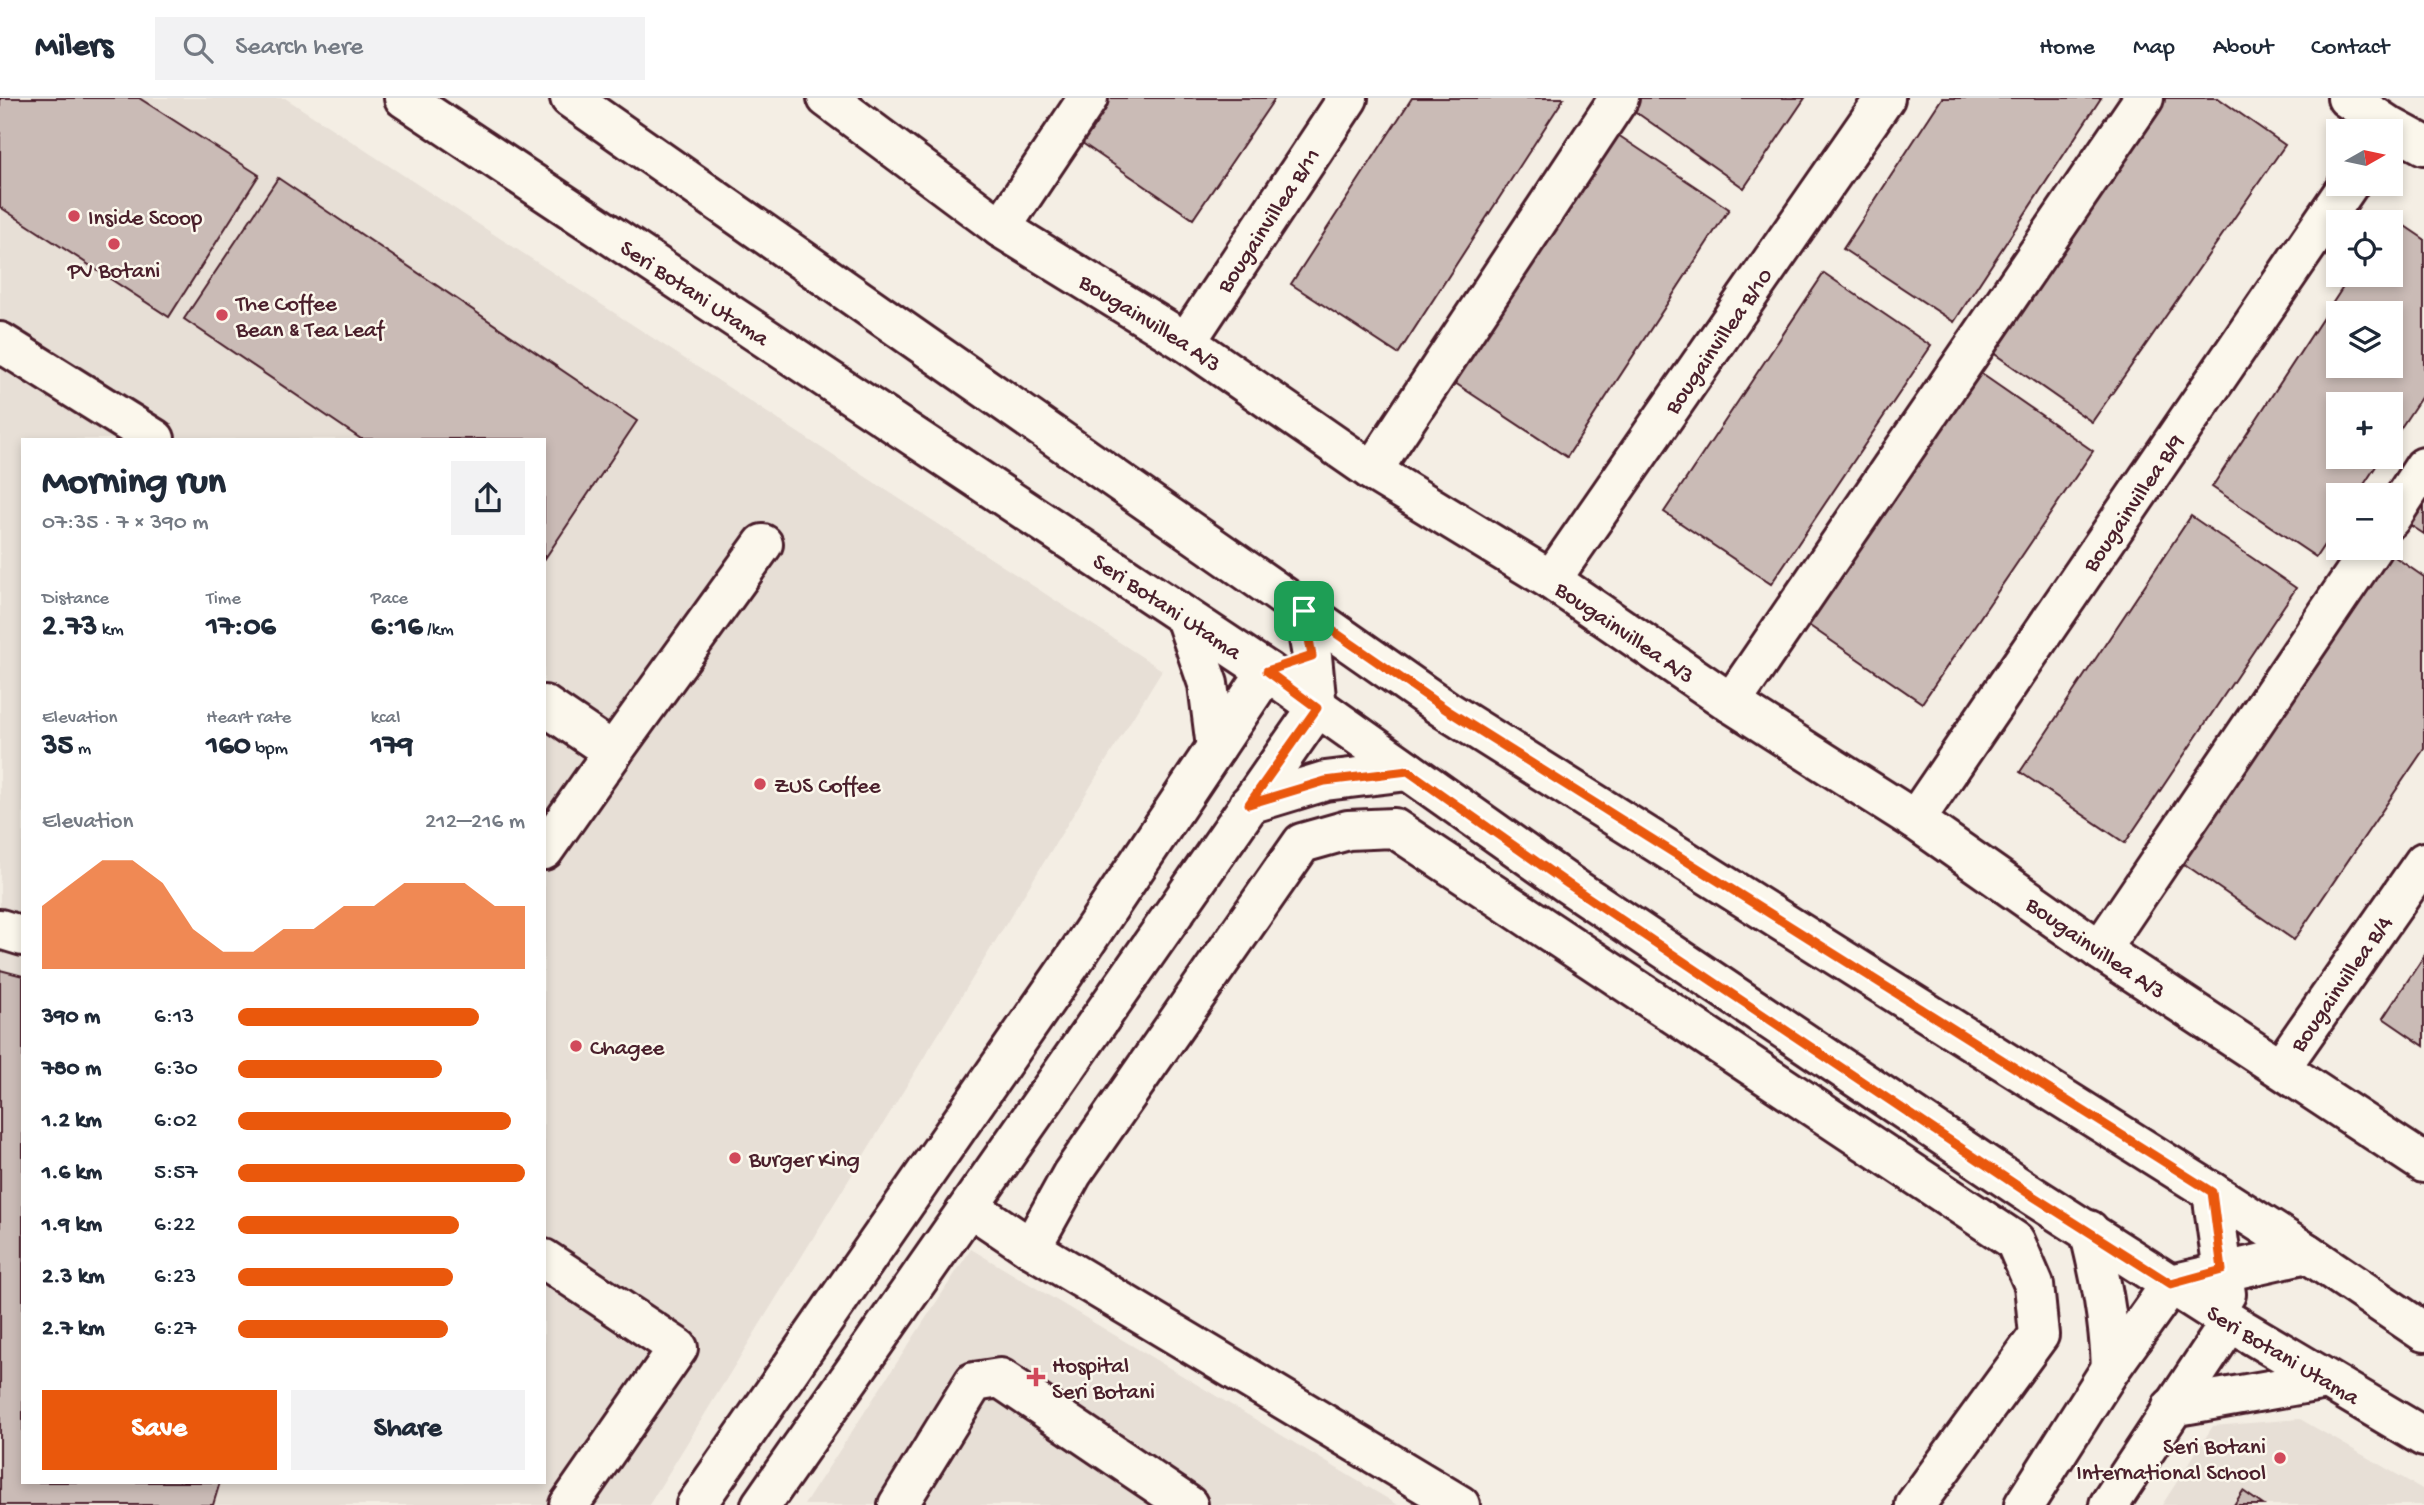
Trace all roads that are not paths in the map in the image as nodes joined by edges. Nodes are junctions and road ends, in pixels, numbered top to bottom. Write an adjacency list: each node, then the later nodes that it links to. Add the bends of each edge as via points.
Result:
1 (404, 98): 25 (street, Seri Botani Utama)
2 (570, 98): 24 (street)
3 (1088, 98): 14 (street)
4 (1348, 98): 16 (street, Bougainvillea B/11)
5 (1619, 98): 19 (street)
6 (1885, 98): 23 (street, Bougainvillea B/10)
7 (2144, 98): 29 (street)
8 (2347, 98): 10 (street)
9 (833, 100): 14 (street, Bougainvillea A/3)
10 (2374, 119)
11 (2403, 136): 12 (street)
12 (2424, 145)
13 (2341, 196): 36 (street, Bougainvillea B/9)
14 (1001, 228): 16 (street, Bougainvillea A/3)
15 (0, 342): 17 (street)
16 (1186, 342): 19 (street, Bougainvillea A/3)
17 (153, 438)
18 (2424, 467): 20 (street)
19 (1372, 471): 23 (street, Bougainvillea A/3)
20 (2403, 499)
21 (762, 544): 33 (street)
22 (2364, 560): 41 (street)
23 (1551, 580): 29 (street, Bougainvillea A/3)
24 (1304, 611): 26 (street); 27 (street)
25 (1185, 617): 28 (street, Seri Botani Utama); 32 (street, via 1208,684)
26 (1353, 645): 27 (street); 44 (street, via 1458,717)
27 (1312, 656): 28 (street); 31 (street)
28 (1267, 671): 31 (street, Seri Botani Utama); 32 (street)
29 (1731, 703): 36 (street, Bougainvillea A/3)
30 (546, 706): 33 (street)
31 (1317, 708): 34 (street, Seri Botani Utama); 35 (street)
32 (1216, 747): 59 (street)
33 (613, 752): 37 (street)
34 (1408, 771): 35 (street, via 1325,781); 46 (street, Seri Botani Utama)
35 (1249, 804): 45 (street)
36 (1915, 820): 41 (street, Bougainvillea A/3)
37 (547, 839)
38 (2424, 862): 42 (street, Bougainvillea B/4)
39 (0, 929): 40 (street)
40 (21, 935)
41 (2100, 950): 42 (street, Bougainvillea A/3)
42 (2281, 1068): 43 (street, Bougainvillea A/3)
43 (2424, 1163)
44 (2212, 1192): 48 (street); 50 (street)
45 (970, 1207): 47 (street); 60 (street)
46 (2089, 1230): 51 (street, Seri Botani Utama); 54 (street, via 2104,1289)
47 (1031, 1248): 63 (street); 64 (street, via 1072,1174 1302,843 1348,830 1394,828 2015,1241 2034,1285 2039,1335)
48 (2307, 1253): 50 (street); 53 (street)
49 (546, 1260): 58 (street, via 678,1348)
50 (2222, 1270): 51 (street); 52 (street)
51 (2171, 1284): 52 (street, Seri Botani Utama); 54 (street)
52 (2230, 1322): 55 (street, Seri Botani Utama); 56 (street)
53 (2424, 1332)
54 (2111, 1368): 65 (street)
55 (2326, 1380): 56 (street); 57 (street, Seri Botani Utama)
56 (2172, 1407): 66 (street)
57 (2424, 1437)
58 (569, 1505)
59 (696, 1505)
60 (761, 1505)
61 (898, 1505): 62 (street, via 974,1382 1000,1378)
62 (1188, 1505)
63 (1460, 1505)
64 (1915, 1505)
65 (2024, 1505)
66 (2109, 1505)

